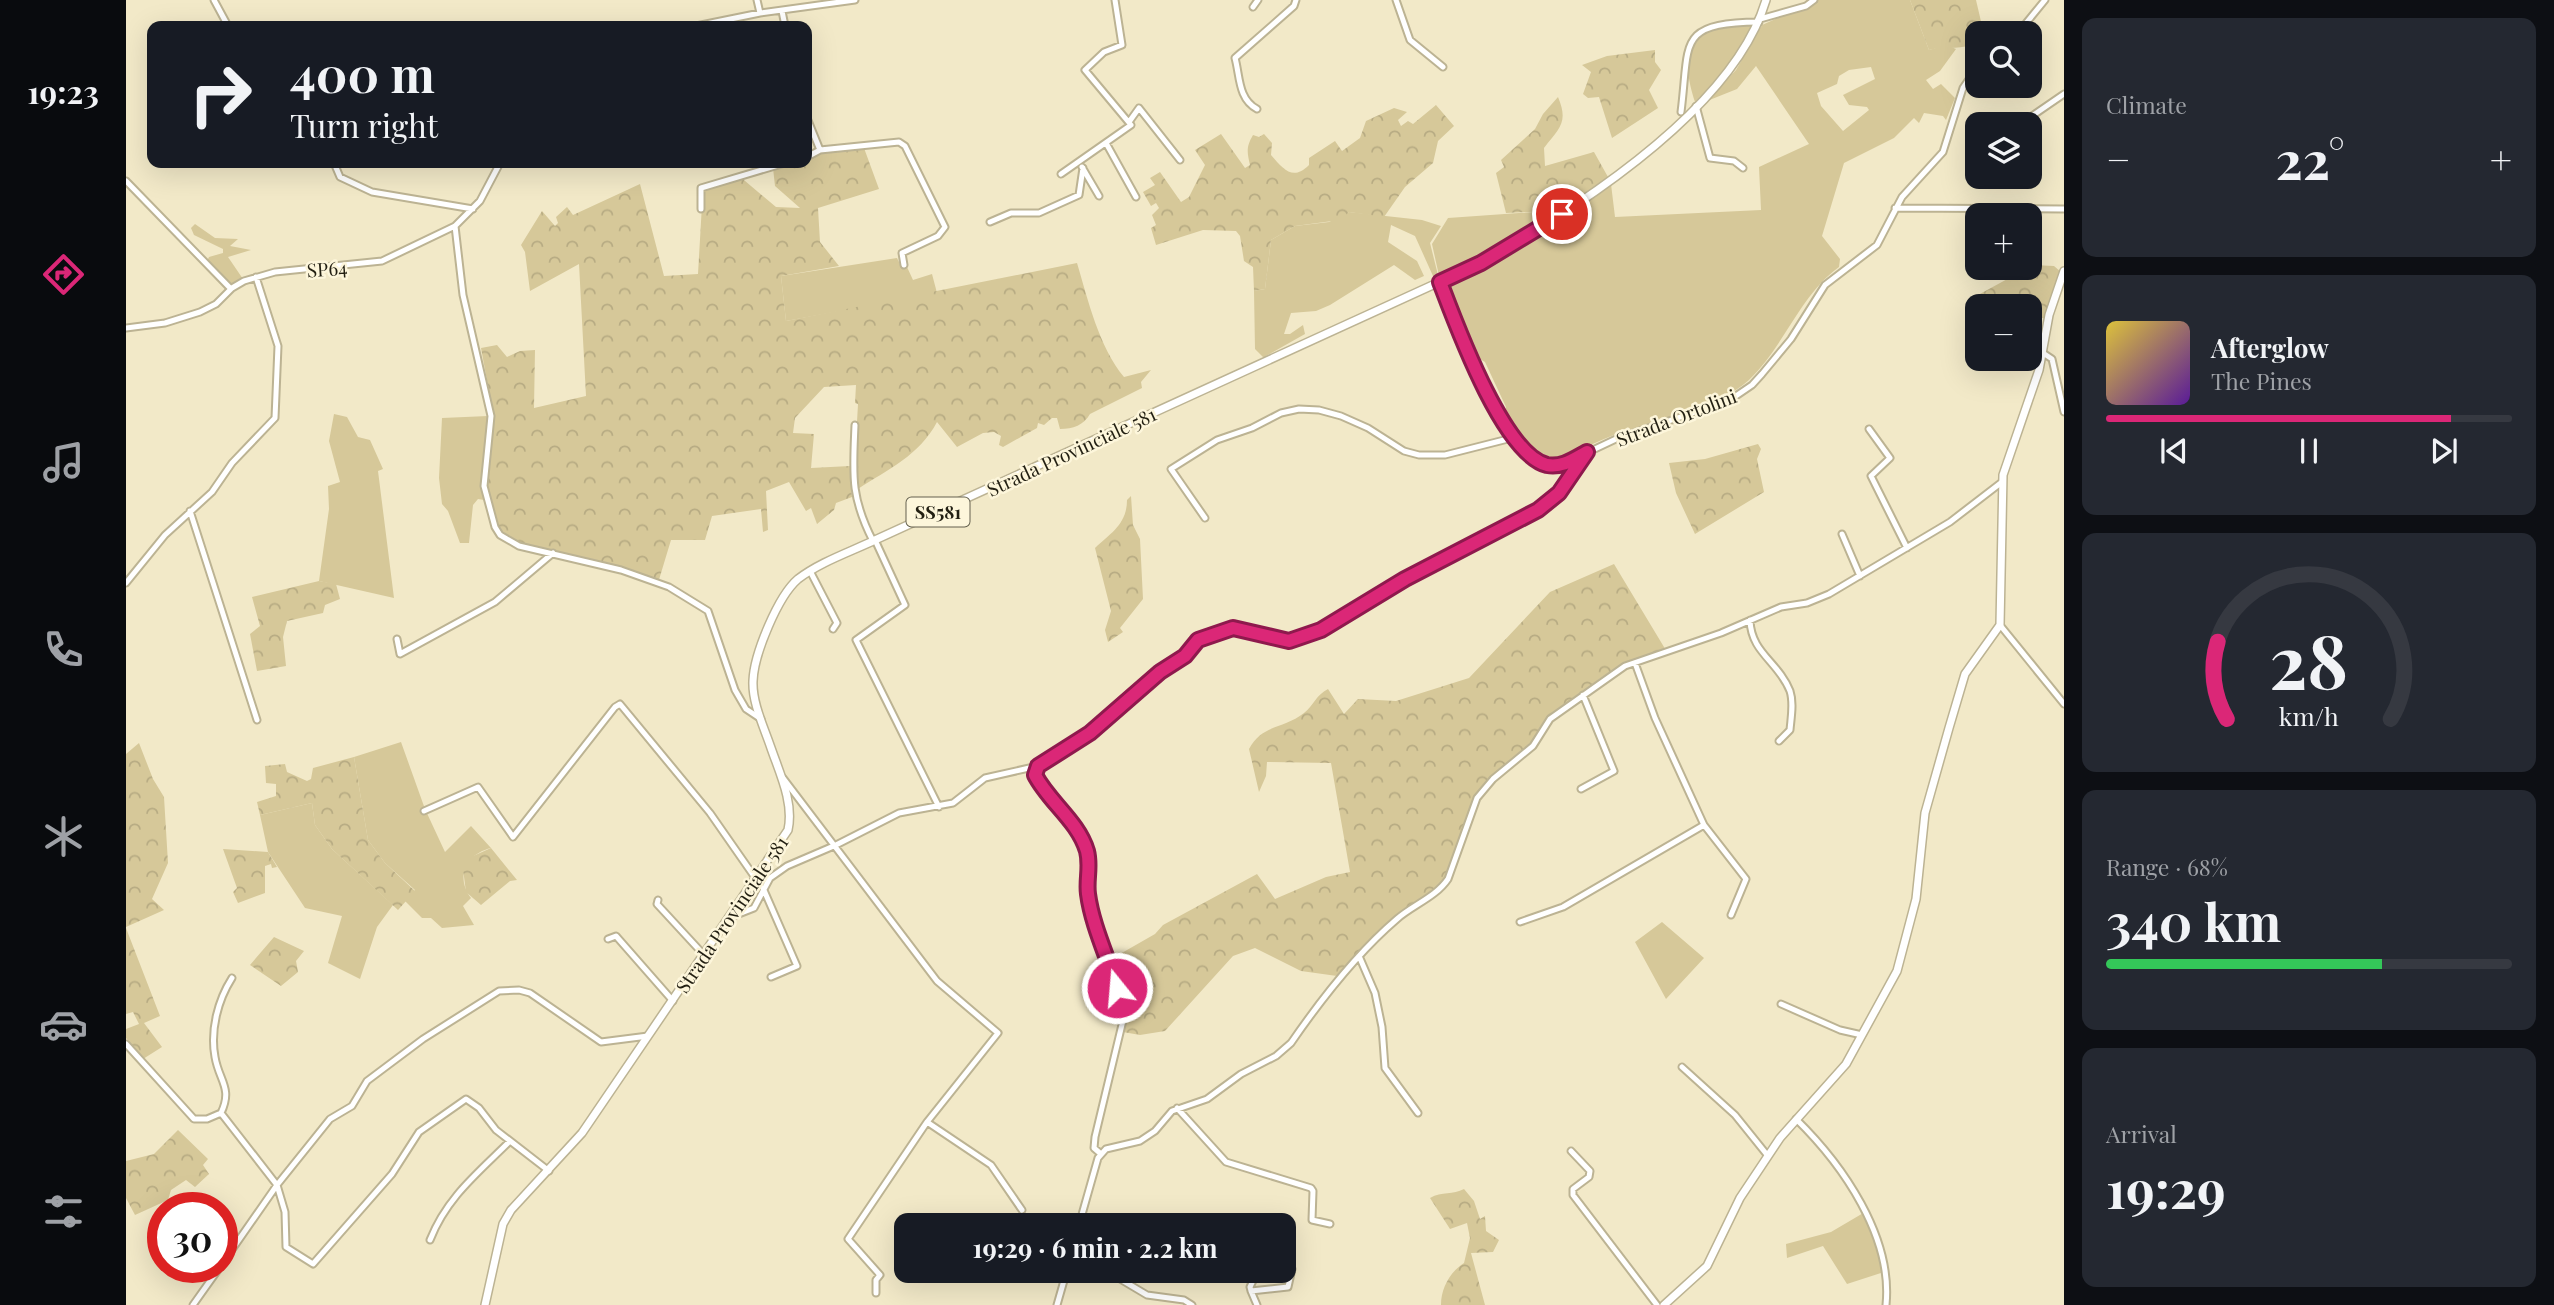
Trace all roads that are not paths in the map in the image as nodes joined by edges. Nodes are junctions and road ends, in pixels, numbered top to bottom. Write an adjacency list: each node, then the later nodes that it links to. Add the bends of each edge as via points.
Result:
1 (214, 0): 14 (street)
2 (757, 0): 13 (street)
3 (855, 0): 12 (street)
4 (1115, 0): 26 (street, via 1122,45 1104,52 1085,70)
5 (1258, 0): 11 (street)
6 (1297, 0): 23 (street, via 1235,58 1238,82 1249,104)
7 (1396, 0): 19 (street, via 1410,40)
8 (1766, 0): 17 (main road, Strada Provinciale 581 / SS581)
9 (1814, 0): 17 (street)
10 (2045, 0): 18 (street)
11 (1253, 7)
12 (782, 11): 13 (street); 16 (street)
13 (760, 13): 15 (street)
14 (225, 21)
15 (721, 21)
16 (784, 21)
17 (1759, 21): 22 (main road, Strada Provinciale 581 / SS581, via 1748,46); 24 (street, via 1710,25 1695,37 1686,56)
18 (2028, 21)
19 (1443, 67)
20 (1965, 85): 43 (street, Strada Ortolini, via 1943,152)
21 (2064, 94): 25 (street)
22 (1696, 106): 38 (street, via 1710,158 1734,161); 52 (main road, Strada Provinciale 581 / SS581, via 1582,200 1492,257)
23 (1257, 109)
24 (1681, 112)
25 (2038, 112)
26 (1129, 122): 30 (street, via 1131,125); 33 (street, via 1139,108)
27 (812, 131): 29 (street)
28 (812, 139): 29 (street)
29 (815, 139): 31 (street)
30 (1106, 143): 34 (street); 42 (street)
31 (820, 150): 32 (street); 49 (street, via 904,145 945,227 938,236 902,253)
32 (812, 154)
33 (1180, 159)
34 (1081, 165): 39 (street); 41 (street); 47 (street, via 1079,195 1039,213 1011,213)
35 (336, 168): 44 (street, via 340,177 372,192)
36 (497, 168): 44 (street, SP64 / SP64)
37 (768, 168): 45 (street, via 701,188)
38 (1743, 168)
39 (1061, 174)
40 (126, 181): 53 (street)
41 (1099, 195)
42 (1136, 197)
43 (1895, 208): 46 (street); 60 (street, Strada Ortolini, via 1874,248 1825,285 1791,339 1752,385 1730,400)
44 (473, 209): 48 (street, SP64 / SP64)
45 (701, 209)
46 (2064, 209)
47 (990, 222)
48 (455, 226): 51 (street, SP64 / SP64, via 376,263); 67 (street, via 463,295 491,416 484,486 488,511 508,541)
49 (904, 265)
50 (2064, 271): 55 (main road, via 2049,315)
51 (256, 277): 53 (street, SP64 / SP64); 62 (street, via 278,346 275,418)
52 (1440, 282): 59 (street, Strada Ortolini); 65 (main road, Strada Provinciale 581 / SS581)
53 (230, 289): 54 (street, SP64 / SP64, via 200,312)
54 (126, 328)
55 (2043, 354): 56 (street, via 2052,359); 61 (main road)
56 (2064, 412)
57 (855, 425): 65 (street, via 857,508)
58 (1869, 429): 66 (street, via 1890,458 1871,475)
59 (1512, 438): 60 (street, Strada Ortolini, via 1531,457 1548,465 1561,465); 63 (street, via 1445,455 1419,455 1327,411 1285,412 1217,440 1171,469)
60 (1587, 452): 81 (street, via 1559,493 1538,510 1405,579 1321,630 1289,641 1233,628 1198,640 1185,656 1090,733)
61 (2003, 482): 66 (street); 72 (main road)
62 (190, 511): 70 (street); 79 (street)
63 (1205, 518)
64 (1842, 534): 69 (street)
65 (874, 541): 68 (main road, Strada Provinciale 581 / SS581); 84 (street, via 905,605 856,640)
66 (1907, 548): 69 (street)
67 (553, 553): 74 (street, via 469,619 400,654); 78 (street, via 670,587 708,611 735,690 746,709)
68 (810, 571): 73 (street, via 837,623); 78 (main road, Strada Provinciale 581 / SS581, via 783,596 758,660 752,681)
69 (1860, 576): 71 (street, via 1807,603 1781,607)
70 (126, 583)
71 (1750, 621): 75 (street); 80 (street, via 1755,646 1778,668 1791,693 1790,730)
72 (2000, 625): 77 (street); 101 (main road, via 1965,674 1925,813 1917,891 1903,956)
73 (833, 629)
74 (397, 639)
75 (1634, 663): 76 (street); 86 (street)
76 (1583, 695): 83 (street, via 1614,771); 96 (street, via 1550,719 1533,746 1477,798 1446,883 1399,917)
77 (2064, 704)
78 (761, 719): 82 (main road, Strada Provinciale 581 / SS581)
79 (257, 720)
80 (1779, 741)
81 (1038, 766): 84 (street, via 984,778 956,801); 112 (street, via 1035,775 1041,786 1068,818 1086,850 1087,892 1125,1012 1095,1138 1094,1148)
82 (781, 778): 87 (street); 88 (main road, Strada Provinciale 581 / SS581, via 789,806 788,831)
83 (1581, 789)
84 (939, 807): 87 (street, via 898,813)
85 (424, 811): 88 (street, via 478,787 513,837 621,704 710,813)
86 (1704, 825): 91 (street, via 1746,879); 93 (street, via 1563,907)
87 (836, 845): 89 (street, via 779,870); 109 (street, via 937,981 998,1034)
88 (756, 879): 92 (main road, Strada Provinciale 581 / SS581)
89 (763, 888): 92 (street, via 754,908); 97 (street, via 797,966)
90 (658, 900): 95 (street, via 686,939)
91 (1731, 915)
92 (731, 917): 95 (main road, Strada Provinciale 581 / SS581)
93 (1520, 922)
94 (608, 939): 99 (street, via 616,936)
95 (704, 955): 99 (main road, Strada Provinciale 581 / SS581)
96 (1359, 956): 105 (street, via 1292,1043 1207,1099); 107 (street, via 1375,993 1385,1068)
97 (771, 977)
98 (232, 978): 106 (street, via 216,1017 214,1055 228,1095)
99 (673, 1001): 102 (main road, Strada Provinciale 581 / SS581)
100 (1780, 1004): 101 (street)
101 (1862, 1035): 108 (main road, via 1840,1073)
102 (648, 1037): 114 (main road, Strada Provinciale 581 / SS581); 115 (street, via 601,1042 530,993 499,991 367,1081 352,1106 330,1119)
103 (126, 1044): 106 (street, via 194,1119)
104 (1682, 1067): 113 (street, via 1735,1115)
105 (1177, 1108): 112 (street, via 1140,1141); 118 (street, via 1226,1162 1311,1188 1312,1220)
106 (221, 1113): 115 (street)
107 (1418, 1113)
108 (1796, 1119): 113 (main road); 135 (street, via 1872,1223 1887,1279)
109 (927, 1122): 116 (street, via 991,1165); 127 (street, via 848,1239 880,1275)
110 (510, 1141): 114 (street); 115 (street, via 472,1101 460,1101 419,1132 392,1174 313,1264 286,1247); 119 (street, via 452,1199)
111 (1571, 1151): 133 (street, via 1590,1171 1573,1195)
112 (1101, 1154): 117 (street)
113 (1768, 1156): 134 (main road, via 1740,1198 1707,1266)
114 (549, 1171): 129 (main road, Strada Provinciale 581 / SS581, via 503,1224)
115 (278, 1185): 120 (street)
116 (1022, 1210)
117 (1083, 1213)
118 (1330, 1224)
119 (430, 1240)
120 (238, 1241)
121 (208, 1283): 128 (street)
122 (1064, 1283): 130 (street)
123 (1127, 1283): 131 (street, via 1147,1295)
124 (1252, 1283): 126 (street)
125 (1289, 1283): 126 (street, via 1288,1287)
126 (1251, 1291): 132 (street)
127 (876, 1293)
128 (193, 1305)
129 (485, 1305)
130 (1056, 1305)
131 (1192, 1305)
132 (1256, 1305)
133 (1657, 1305)
134 (1664, 1305)
135 (1886, 1305)

